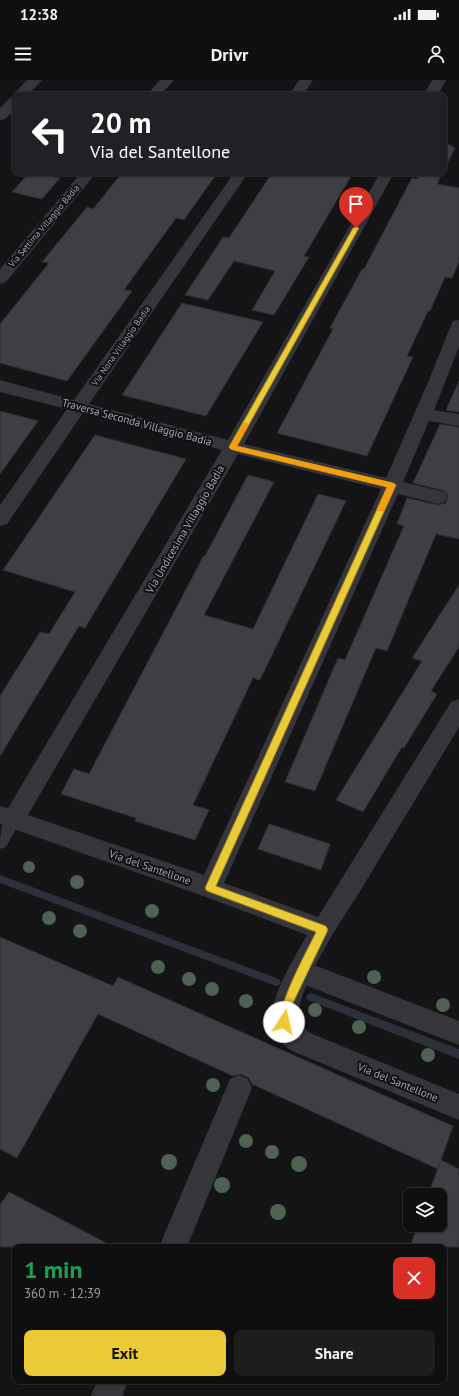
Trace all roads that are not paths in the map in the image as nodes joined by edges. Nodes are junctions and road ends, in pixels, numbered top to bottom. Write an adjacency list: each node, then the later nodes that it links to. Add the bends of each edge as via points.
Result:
1 (35, 80): 5 (street)
2 (167, 80): 6 (street)
3 (306, 80): 7 (street)
4 (439, 80): 8 (street)
5 (23, 92)
6 (157, 92)
7 (298, 92)
8 (433, 92)
9 (12, 104): 10 (street)
10 (0, 116)
11 (86, 176): 14 (street, Via Settima Villaggio Badia)
12 (239, 176): 17 (street, Via Nona Villaggio Badia)
13 (385, 176): 20 (street, Via Undicesima Villaggio Badia)
14 (0, 279)
15 (459, 325): 18 (street)
16 (0, 386): 17 (street, Traversa Seconda Villaggio Badia)
17 (78, 407): 20 (street, Traversa Seconda Villaggio Badia); 23 (street, Via Nona Villaggio Badia)
18 (423, 414): 19 (street); 21 (street)
19 (459, 420)
20 (233, 447): 21 (street, Traversa Seconda Villaggio Badia); 25 (street, Via Undicesima Villaggio Badia)
21 (392, 485): 22 (street, Traversa Seconda Villaggio Badia); 27 (street)
22 (438, 497)
23 (0, 519)
24 (459, 708): 28 (street, Via del Santellone)
25 (7, 817): 26 (lane); 27 (street, Via del Santellone)
26 (0, 842)
27 (210, 888): 28 (street, Via del Santellone)
28 (323, 930): 29 (street, Via del Santellone)
29 (301, 972): 30 (street); 32 (street, Via del Santellone, via 285,1011 284,1022 293,1038)
30 (459, 1032)
31 (239, 1088): 33 (street)
32 (459, 1107)
33 (174, 1244)
34 (112, 1384): 35 (street)
35 (106, 1396)

